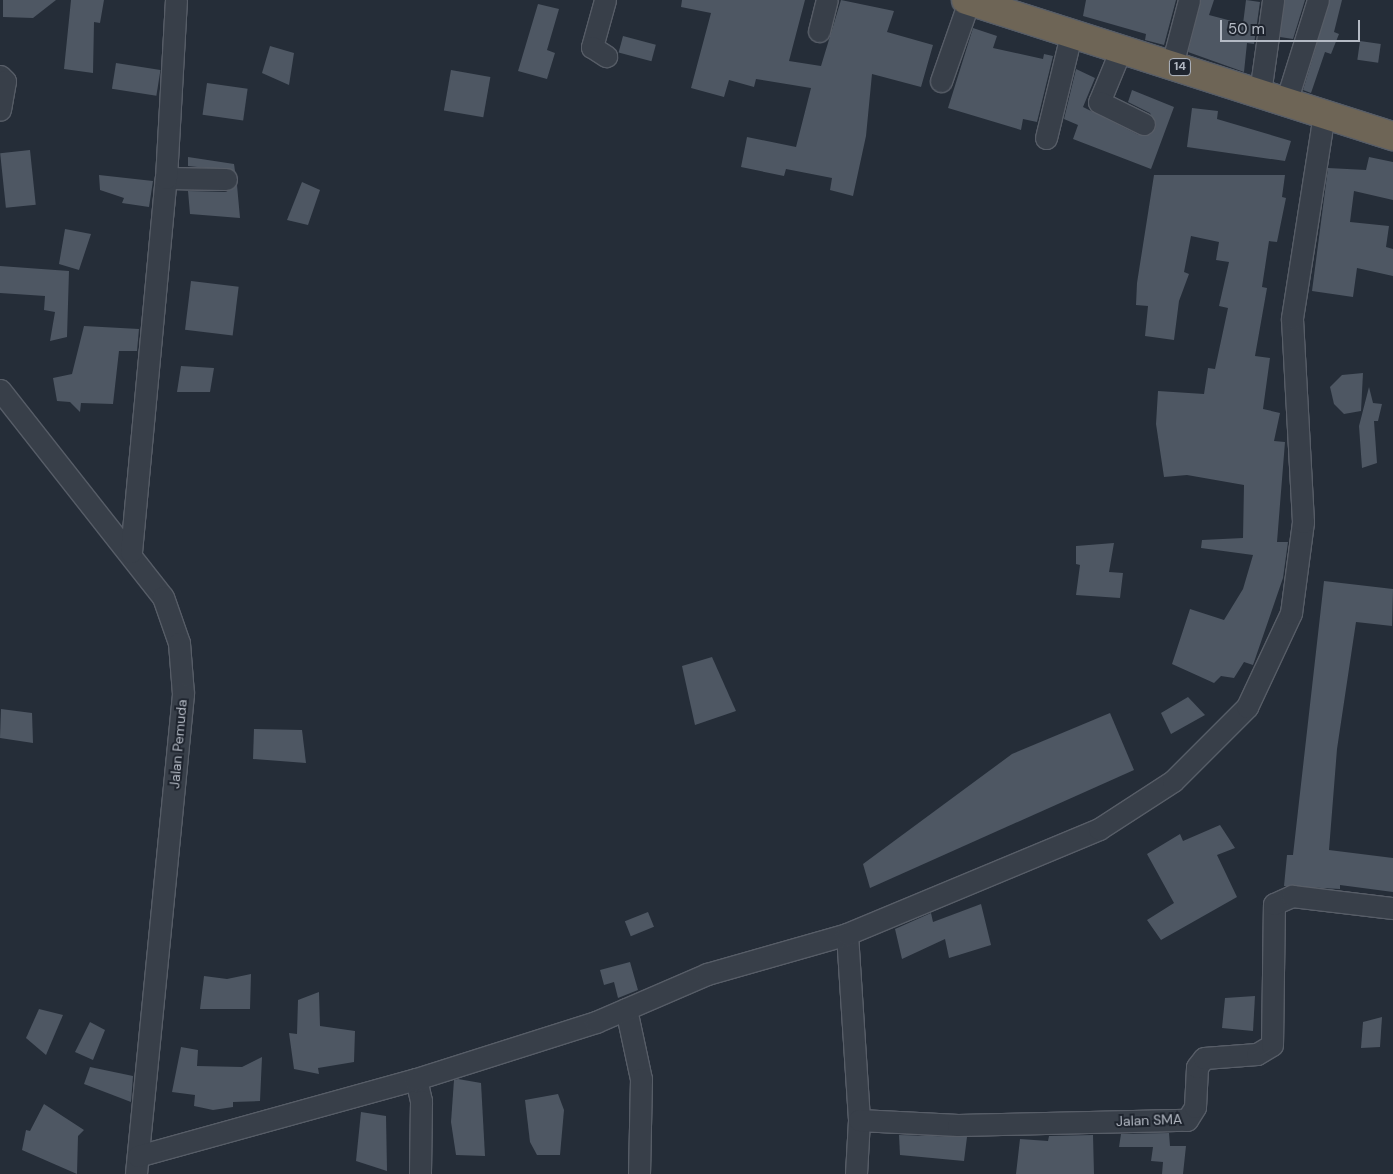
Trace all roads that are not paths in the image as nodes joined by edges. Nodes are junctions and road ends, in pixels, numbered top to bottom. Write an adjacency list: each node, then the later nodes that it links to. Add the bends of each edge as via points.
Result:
1 (176, 0): 23 (street)
2 (605, 0): 12 (street, via 592,47)
3 (827, 0): 9 (street)
4 (968, 0): 8 (highway, 14); 15 (street)
5 (1189, 0): 13 (street)
6 (1273, 0): 16 (street)
7 (1318, 0): 17 (street)
8 (996, 4): 10 (highway, 14)
9 (819, 31)
10 (1071, 35): 11 (highway, 14); 22 (street)
11 (1121, 49): 13 (highway, 14); 20 (street, via 1099,102)
12 (606, 56)
13 (1172, 65): 16 (highway, 14)
14 (0, 76): 18 (street, via 5,81)
15 (941, 81)
16 (1260, 92): 17 (highway, 14)
17 (1286, 102): 19 (highway, 14)
18 (0, 110)
19 (1324, 114): 21 (highway, 14); 28 (street, via 1292,318 1302,522 1297,569 1291,612 1247,706 1173,781 1099,829)
20 (1144, 124)
21 (1393, 136)
22 (1046, 138)
23 (166, 178): 24 (street); 26 (street)
24 (226, 179)
25 (0, 390): 26 (street, Jalan Pemuda)
26 (131, 552): 32 (street, Jalan Pemuda, via 173,620 183,694)
27 (1393, 908): 31 (street, Jalan SMA, via 1292,896 1274,904 1272,1045 1257,1054 1204,1058 1197,1067 1195,1108 1187,1120 958,1126)
28 (847, 934): 29 (street, via 707,974); 31 (street)
29 (626, 1009): 30 (street); 34 (street, via 641,1079)
30 (416, 1079): 32 (street); 33 (street, via 421,1101)
31 (860, 1120): 35 (street)
32 (137, 1165)
33 (420, 1174)
34 (639, 1174)
35 (856, 1174)

